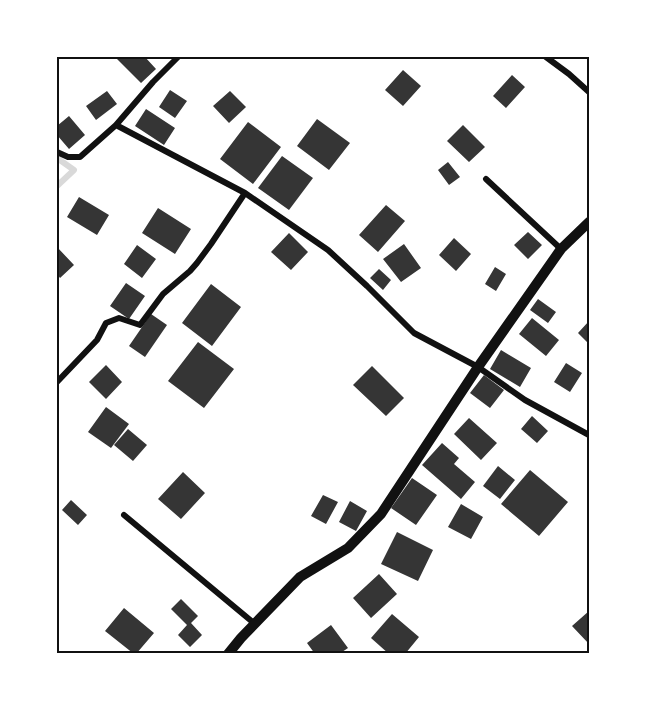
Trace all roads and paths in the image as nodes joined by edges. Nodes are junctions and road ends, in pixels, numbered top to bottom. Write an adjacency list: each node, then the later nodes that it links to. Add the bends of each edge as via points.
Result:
1 (178, 57): 4 (street)
2 (546, 57): 3 (street)
3 (589, 92)
4 (116, 125): 5 (street, via 80,157); 7 (street)
5 (57, 152)
6 (486, 179): 9 (street)
7 (245, 193): 10 (street, via 328,250 414,333); 11 (street, via 212,244 190,271 163,294 140,325 119,318 106,323 97,340)
8 (589, 222): 9 (street)
9 (561, 249): 10 (street)
10 (478, 367): 12 (street, via 525,400); 14 (street, via 381,514 348,548 300,577)
11 (57, 382)
12 (589, 435)
13 (124, 515): 14 (street)
14 (255, 624): 15 (street)
15 (228, 654)

